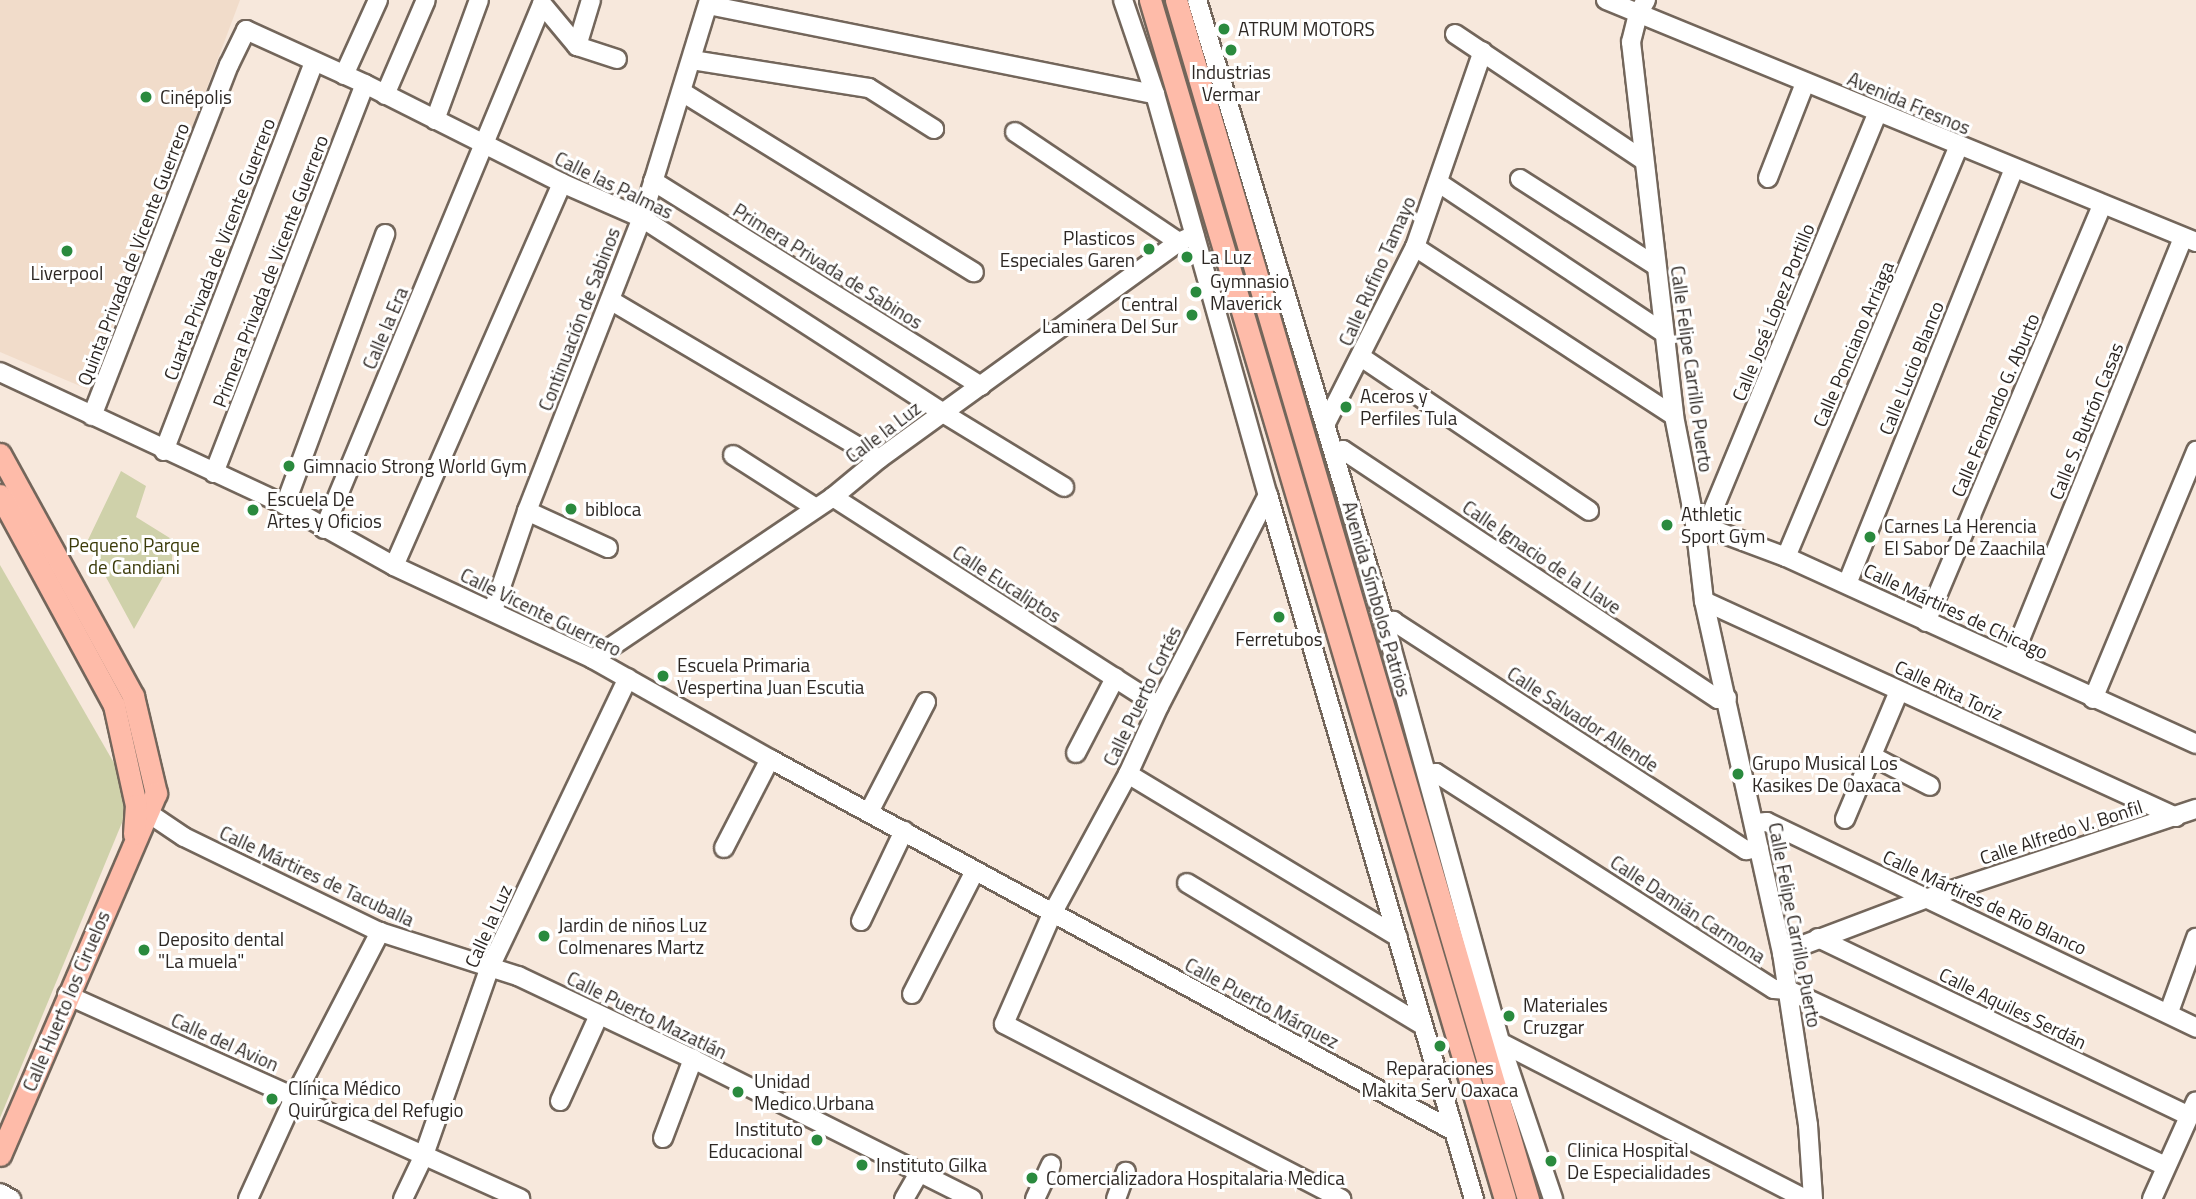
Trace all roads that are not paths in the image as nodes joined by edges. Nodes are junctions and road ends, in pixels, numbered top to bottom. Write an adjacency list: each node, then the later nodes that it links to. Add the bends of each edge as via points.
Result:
1 (378, 0): 18 (street)
2 (426, 0): 23 (street)
3 (479, 0): 25 (street)
4 (591, 0): 13 (street)
5 (1122, 0): 22 (street)
6 (1150, 0): 147 (main road)
7 (1606, 0): 10 (street, Avenida Fresnos)
8 (709, 3): 16 (street, Continuación de Sabinos); 22 (street)
9 (1184, 3): 53 (street, Avenida Símbolos Patrios); 148 (main road, Avenida Símbolos Patrios)
10 (1642, 7): 19 (street, Avenida Fresnos); 30 (street, Calle Felipe Carrillo Puerto, via 1631,42)
11 (246, 30): 17 (street, Calle las Palmas); 51 (street, Quinta Privada de Vicente Guerrero)
12 (1455, 34): 14 (street)
13 (577, 46): 15 (street); 28 (street, Calle la Era, via 542,4)
14 (1483, 51): 30 (street); 36 (street, Calle Rufino Tamayo)
15 (617, 59)
16 (692, 60): 21 (street, Continuación de Sabinos); 26 (street, via 869,88)
17 (314, 62): 18 (street, Calle las Palmas); 54 (street, Cuarta Privada de Vicente Guerrero)
18 (344, 75): 20 (street, Calle las Palmas)
19 (1805, 83): 24 (street, Avenida Fresnos); 32 (street)
20 (365, 84): 23 (street, Calle las Palmas); 60 (street, Primera Privada de Vicente Guerrero)
21 (682, 92): 34 (street, Continuación de Sabinos); 44 (street)
22 (1155, 94): 40 (street)
23 (385, 95): 25 (street, Calle las Palmas)
24 (1878, 112): 29 (street, Avenida Fresnos); 69 (street, Calle José López Portillo)
25 (435, 120): 28 (street, Calle las Palmas)
26 (934, 129)
27 (1015, 132): 40 (street)
28 (486, 145): 35 (street, Calle las Palmas); 70 (street, Calle la Era)
29 (1958, 147): 31 (street, Avenida Fresnos); 73 (street, Calle Ponciano Arriaga)
30 (1643, 160): 43 (street, Calle Felipe Carrillo Puerto)
31 (2014, 168): 37 (street, Avenida Fresnos); 75 (street, Calle Lucio Blanco)
32 (1768, 178)
33 (1520, 179): 43 (street)
34 (653, 181): 38 (street, Continuación de Sabinos); 49 (street, Primera Privada de Sabinos)
35 (562, 183): 38 (street, Calle las Palmas); 74 (street)
36 (1439, 183): 42 (street, Calle Rufino Tamayo); 46 (street)
37 (2102, 205): 41 (street, Avenida Fresnos); 78 (street, Calle Fernando G. Aburto)
38 (642, 218): 45 (street, Continuación de Sabinos); 50 (street, Calle las Palmas)
39 (385, 234): 65 (street)
40 (1187, 239): 49 (street, Calle la Luz); 63 (street)
41 (2190, 239): 81 (street, Calle S. Butrón Casas)
42 (1415, 247): 47 (street, Calle Rufino Tamayo); 52 (street)
43 (1656, 266): 46 (street, Calle Felipe Carrillo Puerto)
44 (974, 272)
45 (610, 300): 59 (street); 67 (street, Continuación de Sabinos)
46 (1664, 333): 52 (street, Calle Felipe Carrillo Puerto)
47 (1362, 356): 53 (street, Calle Rufino Tamayo); 68 (street)
48 (0, 372): 51 (street, Calle Vicente Guerrero)
49 (981, 386): 50 (street, Calle la Luz)
50 (943, 413): 59 (street, Calle la Luz); 61 (street, Calle las Palmas)
51 (92, 416): 54 (street, Calle Vicente Guerrero)
52 (1674, 416): 69 (street, Calle Felipe Carrillo Puerto)
53 (1325, 425): 56 (street, Avenida Símbolos Patrios)
54 (164, 450): 60 (street, Calle Vicente Guerrero)
55 (2196, 451): 86 (street)
56 (1334, 452): 79 (street, Avenida Símbolos Patrios); 85 (street, Calle Ignacio de la Llave, via 1343,450 1718,699)
57 (0, 454): 71 (main road)
58 (733, 456): 66 (street)
59 (879, 459): 64 (street, Calle la Luz)
60 (214, 472): 65 (street, Calle Vicente Guerrero)
61 (1064, 487)
62 (0, 495): 71 (main road)
63 (1268, 495): 88 (street, Calle Puerto Cortés); 111 (street)
64 (833, 497): 66 (street, Calle la Luz); 83 (street, Calle Eucaliptos)
65 (285, 505): 70 (street, Calle Vicente Guerrero)
66 (816, 508): 80 (street, Calle la Luz)
67 (527, 511): 72 (street); 77 (street, Continuación de Sabinos)
68 (1589, 512)
69 (1701, 525): 73 (street, Calle Mártires de Chicago); 76 (street, Calle Felipe Carrillo Puerto)
70 (324, 529): 74 (street, Calle Vicente Guerrero)
71 (37, 543): 96 (main road, via 133,696 156,793)
72 (608, 548)
73 (1786, 557): 75 (street, Calle Mártires de Chicago)
74 (394, 566): 77 (street, Calle Vicente Guerrero)
75 (1847, 584): 78 (street, Calle Mártires de Chicago)
76 (1704, 601): 84 (street, Calle Rita Toriz); 85 (street, Calle Felipe Carrillo Puerto)
77 (493, 610): 80 (street, Calle Vicente Guerrero)
78 (1926, 622): 81 (street, Calle Mártires de Chicago)
79 (1385, 624): 94 (street, Avenida Símbolos Patrios); 104 (street, Calle Salvador Allende, via 1393,621 1746,850)
80 (593, 659): 82 (street, Calle Vicente Guerrero)
81 (2012, 659): 86 (street, Calle Mártires de Chicago)
82 (628, 678): 92 (street, Calle Vicente Guerrero); 115 (street, Calle la Luz)
83 (1115, 678): 88 (street, Calle Eucaliptos); 90 (street)
84 (1899, 691): 91 (street); 99 (street, Calle Rita Toriz)
85 (1727, 698): 101 (street, Calle Felipe Carrillo Puerto)
86 (2093, 699): 89 (street, Calle Mártires de Chicago)
87 (926, 702): 98 (street)
88 (1158, 706): 93 (street, Calle Puerto Cortés)
89 (2196, 744)
90 (1076, 753)
91 (1872, 756): 95 (street); 100 (street)
92 (770, 759): 98 (street, Calle Vicente Guerrero); 103 (street)
93 (1128, 774): 108 (street, Calle Puerto Cortés); 111 (street)
94 (1427, 775): 116 (street, Calle Damián Carmona, via 1436,773 1774,989); 123 (street, Avenida Símbolos Patrios)
95 (1930, 786)
96 (143, 808): 110 (street, Calle Mártires de Tacuballa, via 184,837); 118 (main road, Calle Huerto los Ciruelos, via 133,847)
97 (2196, 809): 99 (street, Calle Alfredo V. Bonfil)
98 (869, 812): 102 (street, Calle Vicente Guerrero)
99 (2176, 817): 107 (street, Calle Alfredo V. Bonfil)
100 (1845, 819)
101 (1754, 824): 104 (street, Calle Felipe Carrillo Puerto); 107 (street, Calle Mártires de Río Blanco, via 1767,822)
102 (904, 831): 105 (street, Calle Vicente Guerrero); 109 (street)
103 (724, 848)
104 (1759, 848): 114 (street, Calle Felipe Carrillo Puerto)
105 (975, 871): 108 (street, Calle Vicente Guerrero); 117 (street)
106 (1186, 883): 121 (street)
107 (1925, 899): 112 (street, Calle Alfredo V. Bonfil); 119 (street, Calle Mártires de Río Blanco)
108 (1052, 914): 128 (street, Calle Puerto Márquez); 145 (street, Calle Puerto Cortés, via 1004,1024)
109 (862, 921)
110 (380, 932): 115 (street, Calle Mártires de Tacuballa); 125 (street)
111 (1398, 937): 121 (street)
112 (1818, 938): 114 (street, Calle Alfredo V. Bonfil); 127 (street, Calle Aquiles Serdán)
113 (2196, 938): 119 (street)
114 (1782, 953): 116 (street, Calle Felipe Carrillo Puerto)
115 (490, 967): 120 (street, Calle Puerto Mazatlán); 131 (street, Calle la Luz)
116 (1788, 990): 133 (street, Calle Damián Carmona); 152 (street, Calle Felipe Carrillo Puerto, via 1808,1125)
117 (912, 994)
118 (67, 995): 125 (street, Calle del Avion); 130 (main road, Calle Huerto los Ciruelos)
119 (2168, 1012): 122 (street, Calle Mártires de Río Blanco)
120 (600, 1014): 124 (street, Calle Puerto Mazatlán); 126 (street)
121 (1422, 1025): 128 (street)
122 (2196, 1027)
123 (1500, 1042): 149 (street, Avenida Símbolos Patrios); 151 (street)
124 (693, 1059): 129 (street); 135 (street, Calle Puerto Mazatlán)
125 (295, 1096): 131 (street, Calle del Avion); 138 (street)
126 (561, 1101)
127 (2193, 1108): 133 (street)
128 (1452, 1130): 146 (street)
129 (663, 1138)
130 (0, 1155)
131 (424, 1155): 139 (street, Calle la Luz); 140 (street, Calle del Avion)
132 (1051, 1165): 143 (street)
133 (2166, 1166): 153 (street)
134 (1126, 1172): 144 (street)
135 (919, 1173): 141 (street); 142 (street, Calle Puerto Mazatlán)
136 (0, 1193): 137 (street)
137 (11, 1199)
138 (248, 1199)
139 (402, 1199)
140 (520, 1199)
141 (904, 1199)
142 (972, 1199)
143 (1035, 1199)
144 (1116, 1199)
145 (1341, 1199)
146 (1474, 1199)
147 (1505, 1199)
148 (1528, 1199)
149 (1553, 1199): 150 (street, via 1562,1195)
150 (1569, 1199)
151 (1805, 1199)
152 (1813, 1199)
153 (2152, 1199)

